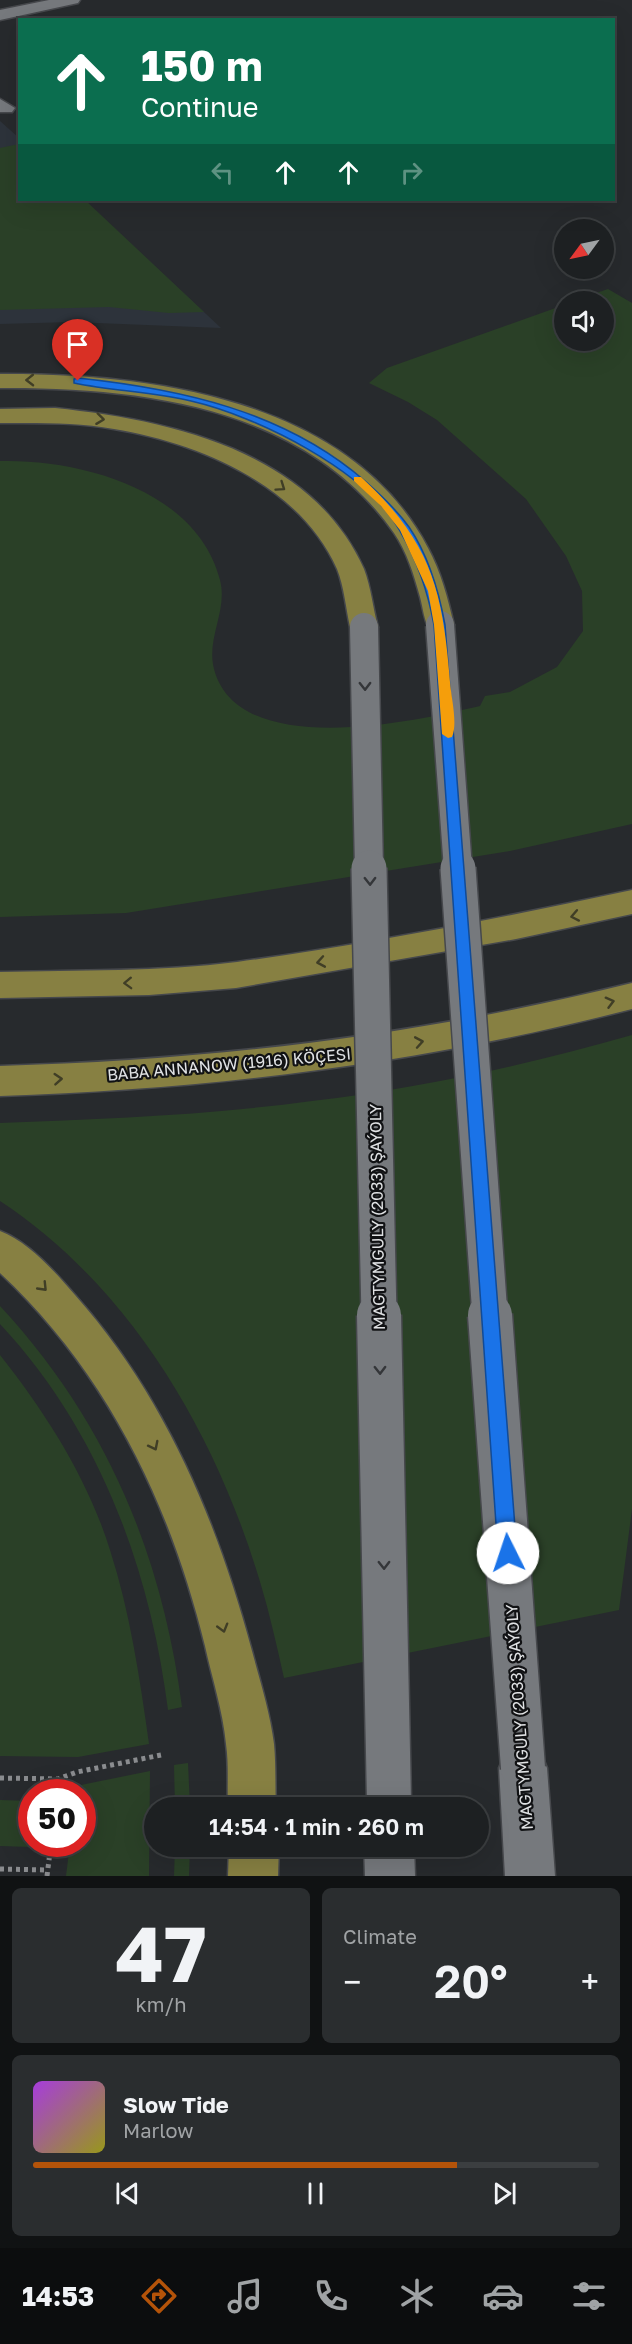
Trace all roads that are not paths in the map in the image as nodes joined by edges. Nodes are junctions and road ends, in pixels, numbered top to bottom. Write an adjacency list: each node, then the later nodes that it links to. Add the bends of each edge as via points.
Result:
1 (72, 0): 2 (main road)
2 (0, 15)
3 (0, 381): 18 (main road, MAGTYMGULY (2033) ŞAÝOLY, one-way to 3, bridge, via 440,625 433,591 405,529 385,503 305,442 229,409 163,392 94,382)
4 (0, 416): 13 (main road, MAGTYMGULY (2033) ŞAÝOLY, one-way to 13, bridge, via 83,417 159,429 224,452 304,504 339,544 362,598)
5 (632, 902): 8 (main road, one-way to 8, via 516,927 248,973)
6 (0, 975): 8 (main road)
7 (0, 985): 8 (main road)
8 (56, 985)
9 (632, 996): 10 (main road, BABA ANNANOW (1916) KÖÇESI, one-way to 9, via 183,1071 360,1052 513,1026)
10 (0, 1081)
11 (0, 1248): 12 (main road, one-way to 12, via 71,1315 142,1422 176,1488 204,1560 228,1646 251,1753)
12 (252, 1797)
13 (389, 1797)
14 (254, 1857): 16 (main road)
15 (390, 1857): 17 (main road, MAGTYMGULY (2033) ŞAÝOLY)
16 (253, 1876)
17 (390, 1876)
18 (530, 1876)

